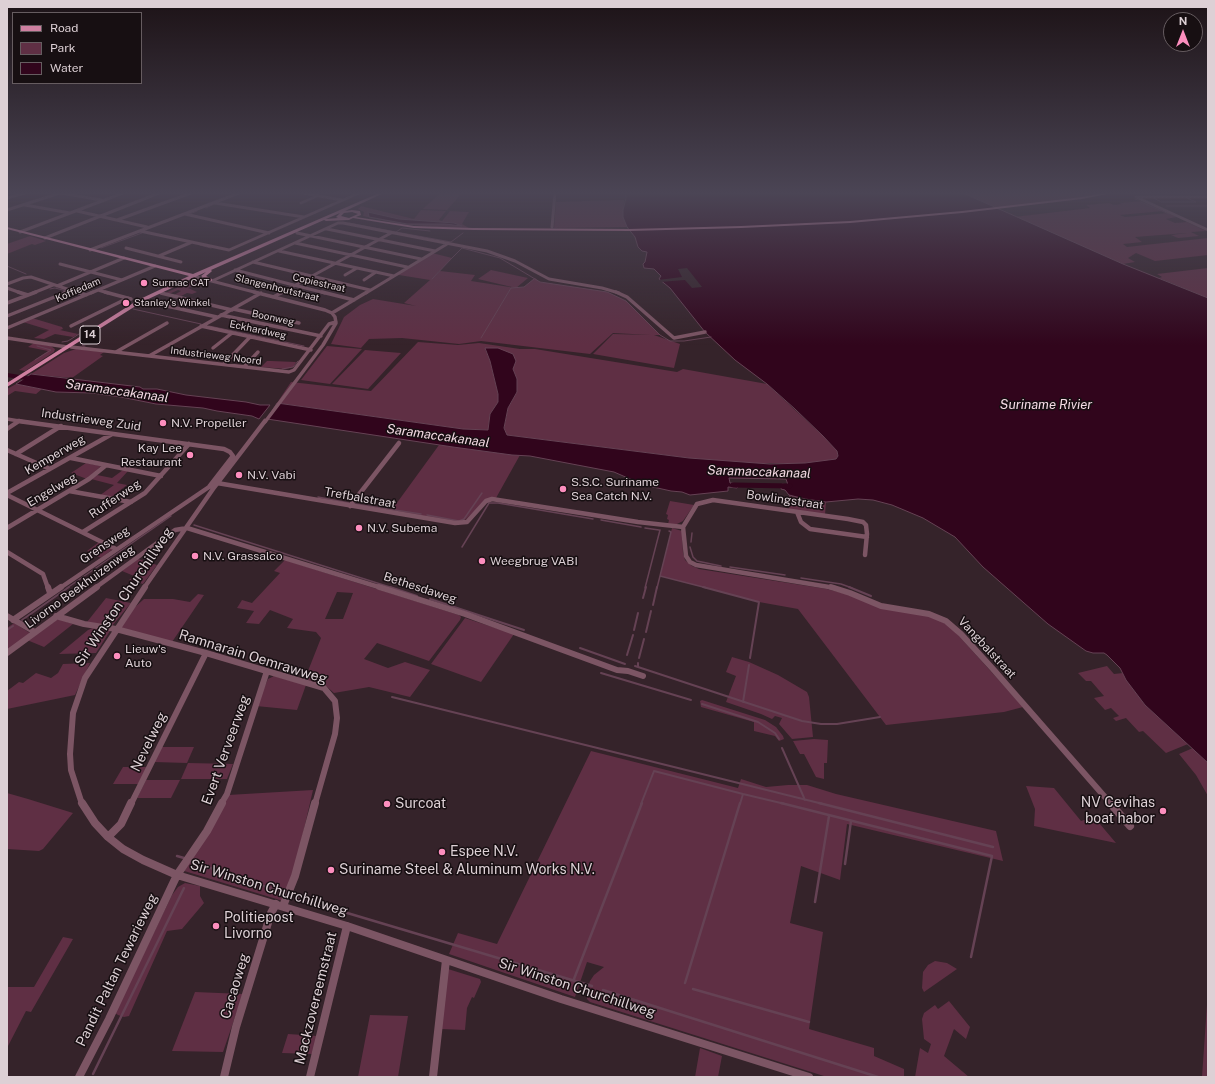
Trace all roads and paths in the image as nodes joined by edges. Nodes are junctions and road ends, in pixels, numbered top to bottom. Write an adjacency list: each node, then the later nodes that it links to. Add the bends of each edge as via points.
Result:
1 (66, 244): 18 (main road, Slangenhoutstraat)
2 (107, 244): 18 (street)
3 (188, 244): 22 (street)
4 (200, 244): 5 (street, via 230,250)
5 (244, 244)
6 (267, 244): 39 (main road, 14)
7 (271, 244): 32 (main road, 14)
8 (294, 244): 19 (street)
9 (298, 244): 21 (street)
10 (344, 244): 15 (street)
11 (366, 244): 15 (street)
12 (373, 244): 17 (street)
13 (398, 244): 20 (street)
14 (447, 244): 20 (street); 74 (street, via 487,251 549,279 620,293 674,338)
15 (360, 247): 17 (street); 21 (street)
16 (126, 248): 22 (street)
17 (365, 248): 23 (street); 25 (street)
18 (90, 250): 24 (main road, Slangenhoutstraat)
19 (279, 250): 27 (street); 28 (street)
20 (435, 251): 25 (street)
21 (346, 254): 23 (street); 28 (street)
22 (159, 256): 26 (street)
23 (350, 256): 29 (street); 33 (street)
24 (124, 258): 31 (main road, Slangenhoutstraat); 36 (street)
25 (421, 259): 33 (street)
26 (181, 262)
27 (253, 262): 35 (street); 40 (street)
28 (331, 262): 29 (street); 40 (street)
29 (336, 263): 34 (street); 42 (street)
30 (60, 264): 36 (street)
31 (155, 266): 39 (main road, Slangenhoutstraat); 43 (street, Koffiedam)
32 (217, 267): 39 (main road, 14); 44 (main road, via 203,275)
33 (407, 267): 41 (street)
34 (357, 268): 37 (street); 38 (street)
35 (235, 270): 44 (street); 47 (street, Copiestraat)
36 (92, 272): 43 (street); 48 (street)
37 (376, 272): 41 (street); 45 (street)
38 (345, 275)
39 (195, 276): 44 (street, Slangenhoutstraat); 54 (main road, 14); 79 (main road, 14, via 140,301)
40 (306, 276): 42 (street); 47 (street)
41 (394, 276): 53 (street)
42 (311, 277): 49 (street); 53 (street)
43 (122, 280): 52 (street, Koffiedam)
44 (211, 280): 55 (street, Slangenhoutstraat)
45 (364, 280)
46 (7, 284): 48 (street, via 31,277)
47 (290, 284): 49 (street, Copiestraat); 58 (street)
48 (55, 286): 51 (street); 57 (street)
49 (294, 286): 59 (street); 60 (street, Copiestraat)
50 (7, 288): 57 (street)
51 (71, 290): 56 (street); 66 (street)
52 (98, 290): 56 (street, Koffiedam); 71 (street, via 130,299)
53 (370, 290): 60 (street)
54 (161, 293): 61 (main road, 14); 63 (street)
55 (261, 293): 58 (street, Slangenhoutstraat); 63 (street)
56 (86, 295): 73 (street, Koffiedam)
57 (28, 296): 62 (street)
58 (269, 296): 59 (street, Slangenhoutstraat)
59 (273, 297): 64 (street, Slangenhoutstraat)
60 (354, 300): 64 (street)
61 (144, 301): 67 (street); 79 (main road, 14)
62 (8, 303)
63 (232, 309): 65 (street); 70 (street)
64 (332, 313): 68 (street)
65 (221, 315): 67 (street); 76 (street, Boonweg)
66 (7, 316)
67 (217, 317): 72 (street)
68 (336, 322): 76 (street, Industrieweg Noord, via 329,324); 101 (street, via 333,330 297,378)
69 (167, 323): 82 (street)
70 (299, 323)
71 (71, 326)
72 (202, 326): 75 (street, Eckhardweg); 84 (street)
73 (7, 328)
74 (705, 332)
75 (232, 333): 77 (street, Eckhardweg); 80 (street)
76 (321, 336): 81 (street, Industrieweg Noord)
77 (250, 337): 81 (street, Eckhardweg); 85 (street)
78 (7, 338): 79 (street, Industrieweg Noord)
79 (69, 347): 82 (street, Industrieweg Noord); 87 (main road, 14)
80 (213, 348)
81 (311, 350): 86 (street, Industrieweg Noord, via 294,370 289,372)
82 (116, 352): 84 (street, Industrieweg Noord)
83 (258, 352): 86 (street)
84 (149, 356): 85 (street, Industrieweg Noord)
85 (224, 364): 86 (street, Industrieweg Noord)
86 (244, 367)
87 (7, 386)
88 (7, 419): 89 (street, Industrieweg Zuid)
89 (19, 421): 90 (street, Industrieweg Zuid); 91 (street)
90 (61, 426): 92 (street, Industrieweg Zuid); 96 (street)
91 (7, 428)
92 (112, 434): 94 (street, Industrieweg Zuid); 97 (street, Kemperweg)
93 (399, 443): 105 (street)
94 (189, 444): 100 (street, Rufferweg); 101 (street, Industrieweg Zuid, via 230,452 232,456)
95 (7, 450): 96 (street)
96 (16, 454): 99 (street)
97 (71, 458): 98 (street); 99 (street, Kemperweg)
98 (105, 466): 100 (street); 102 (street, Engelweg)
99 (50, 470): 103 (street, Kemperweg)
100 (161, 476): 104 (street, Rufferweg, via 145,493)
101 (214, 484): 105 (street, Trefbalstraat); 110 (street, Sir Winston Churchillweg); 113 (street, Grensweg)
102 (69, 491): 104 (street); 106 (street, Engelweg)
103 (7, 494): 106 (street)
104 (131, 502): 111 (street, Rufferweg)
105 (350, 506): 108 (street, Trefbalstraat, via 460,524 467,522 486,501 490,500)
106 (38, 509): 109 (street, Engelweg); 111 (street)
107 (797, 512): 108 (street, Bowlingstraat, via 706,501 695,506); 112 (street, via 801,522 810,529); 112 (street, Bowlingstraat, via 863,522 866,525)
108 (683, 527): 126 (street, Vangbalstraat, via 686,556 696,565 830,587 881,606 930,614 946,621 993,669)
109 (7, 528)
110 (187, 528): 118 (street, Livorno Beekhuizenweg, via 175,530); 120 (street, Sir Winston Churchillweg); 125 (street, Bethesdaweg, via 465,614 617,670)
111 (83, 532): 113 (street)
112 (867, 538): 115 (street, Bowlingstraat)
113 (116, 549): 116 (street, Grensweg)
114 (7, 552): 116 (street, via 43,574)
115 (865, 555)
116 (50, 594): 119 (street, Grensweg)
117 (7, 616): 119 (street)
118 (56, 616): 120 (street, Ramnarain Oemrawweg); 121 (street, Livorno Beekhuizenweg)
119 (13, 620): 121 (street)
120 (116, 629): 123 (street, Ramnarain Oemrawweg); 127 (street, Sir Winston Churchillweg, via 85,678 76,701 70,754 71,770 83,806)
121 (35, 632): 122 (street, Livorno Beekhuizenweg)
122 (7, 653)
123 (206, 653): 124 (street, Ramnarain Oemrawweg); 127 (street, Nevelweg, via 121,824)
124 (267, 671): 128 (street, Evert Verveerweg, via 227,794 207,831); 129 (street, Ramnarain Oemrawweg, via 324,688 335,701 337,718 335,734 296,876)
125 (643, 676)
126 (1130, 826)
127 (108, 837): 128 (street, Sir Winston Churchillweg, via 123,850)
128 (177, 875): 129 (street, Sir Winston Churchillweg); 132 (street, Pandit Paltan Tewarieweg)
129 (279, 905): 130 (street, Sir Winston Churchillweg); 133 (street, Cacaoweg, via 271,913 236,1027)
130 (347, 926): 131 (street, Sir Winston Churchillweg); 134 (street, Mackzovereemstraat)
131 (446, 960): 135 (street); 136 (street, Sir Winston Churchillweg)
132 (80, 1077)
133 (224, 1077)
134 (310, 1077)
135 (433, 1077)
136 (808, 1077)

